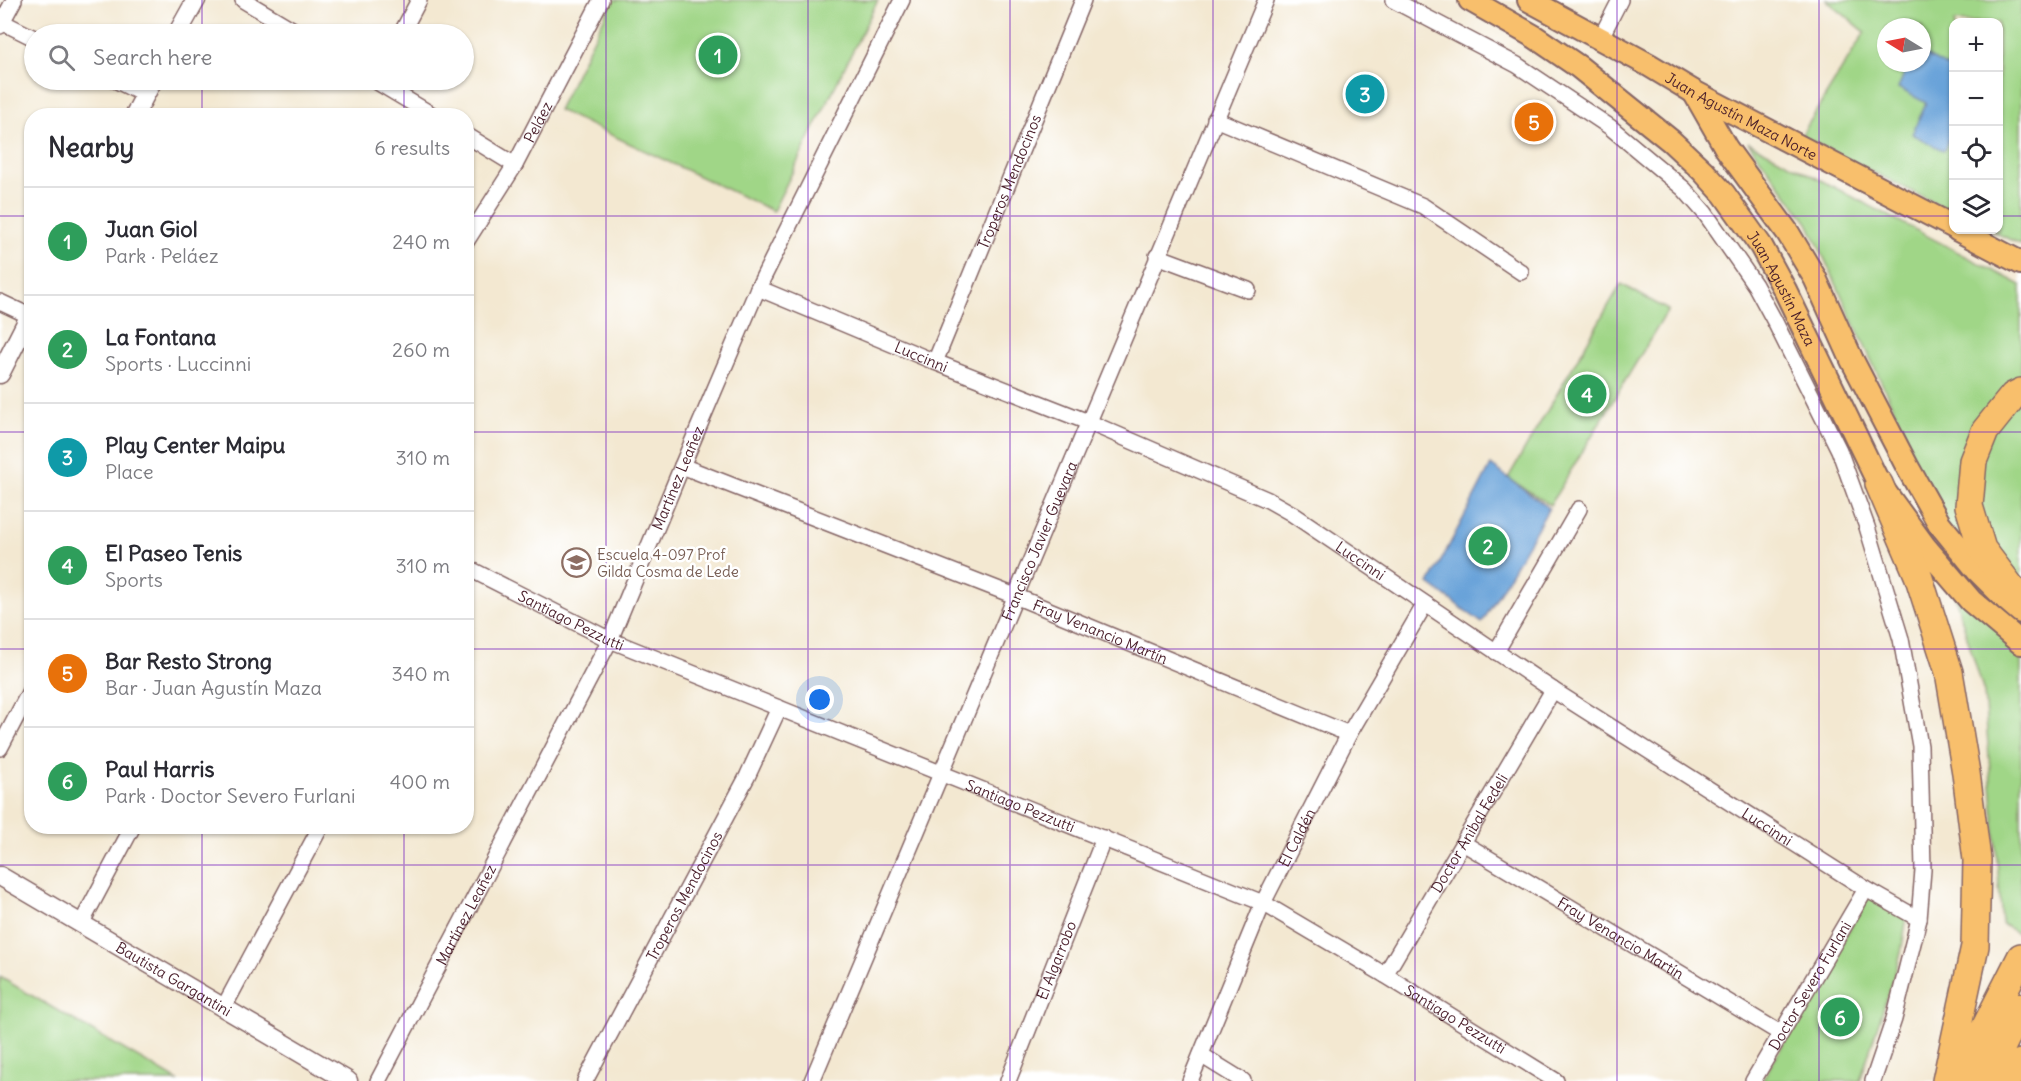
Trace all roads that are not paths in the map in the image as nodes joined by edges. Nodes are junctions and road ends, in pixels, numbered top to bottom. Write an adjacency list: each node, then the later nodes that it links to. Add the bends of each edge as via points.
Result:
1 (14, 0): 13 (street)
2 (196, 0): 14 (street)
3 (243, 0): 15 (street)
4 (419, 0): 16 (street)
5 (601, 0): 26 (street, Peláez)
6 (902, 0): 33 (street, Martínez Leañez)
7 (1083, 0): 38 (street, Troperos Mendocinos)
8 (1266, 0): 24 (street, Francisco Javier Guevara)
9 (1393, 0): 66 (street, via 1517,65 1610,127 1684,189 1755,285 1839,450 1901,639 1920,746 1923,870)
10 (1470, 0): 43 (main road, Juan Agustín Maza, via 1578,67 1671,141 1724,194 1761,246 1785,290)
11 (1529, 0): 18 (main road, Juan Agustín Maza Norte)
12 (1620, 0): 18 (street)
13 (1, 23): 17 (street)
14 (183, 24)
15 (283, 24)
16 (406, 24)
17 (24, 33)
18 (1600, 39): 21 (main road, Juan Agustín Maza Norte)
19 (147, 90): 22 (street)
20 (393, 90): 23 (street)
21 (1694, 92): 27 (main road, Juan Agustín Maza Norte); 49 (main road, Juan Agustín Maza, via 1726,148 1788,233 1815,278 1857,370 1939,523 1978,571)
22 (138, 108)
23 (421, 108)
24 (1215, 119): 30 (street, Francisco Javier Guevara); 32 (street, via 1423,206)
25 (474, 140): 26 (street)
26 (515, 165): 28 (street, Peláez)
27 (1949, 225)
28 (474, 229)
29 (1966, 234): 31 (main road)
30 (1157, 256): 34 (street); 41 (street, Francisco Javier Guevara)
31 (2021, 262)
32 (1521, 272)
33 (758, 288): 38 (street, Luccinni); 42 (street, Martínez Leañez)
34 (1248, 290)
35 (0, 302): 36 (street)
36 (24, 312)
37 (24, 328): 39 (street)
38 (935, 362): 41 (street, Luccinni)
39 (0, 374)
40 (2021, 392): 47 (highway, via 2013,396 1985,431 1973,462 1969,506 1982,549)
41 (1088, 422): 46 (street, Francisco Javier Guevara); 48 (street, Luccinni, via 1268,500)
42 (682, 466): 46 (street, Fray Venancio Martín); 50 (street, Martínez Leañez)
43 (1879, 484): 51 (main road, Juan Agustín Maza, via 1971,601); 85 (highway, via 1918,575 1949,672 1977,860 1975,945)
44 (1579, 509): 52 (street)
45 (474, 571): 50 (street, Santiago Pezzutti)
46 (1015, 596): 56 (street, Fray Venancio Martín); 58 (street, Francisco Javier Guevara)
47 (2021, 597)
48 (1425, 604): 52 (street, Luccinni); 56 (street, El Caldén)
49 (2021, 612)
50 (610, 640): 55 (street, Santiago Pezzutti); 76 (street, Martínez Leañez)
51 (2021, 643)
52 (1496, 652): 53 (street, Luccinni)
53 (1553, 690): 62 (street, Doctor Anibal Fedeli); 64 (street, Luccinni)
54 (24, 702): 57 (street)
55 (779, 708): 58 (street, Santiago Pezzutti); 77 (street, Troperos Mendocinos, via 747,777)
56 (1349, 734): 65 (street, El Caldén)
57 (0, 748)
58 (941, 774): 61 (street, Santiago Pezzutti); 78 (street, Francisco Javier Guevara)
59 (129, 834): 67 (street)
60 (317, 834): 70 (street)
61 (1104, 838): 65 (street, Santiago Pezzutti); 79 (street, El Algarrobo)
62 (1463, 843): 69 (street, Doctor Anibal Fedeli); 72 (street, Fray Venancio Martín)
63 (0, 876): 67 (street, Bautista Gargantini)
64 (1866, 889): 66 (street, Luccinni); 72 (street, Doctor Severo Furlani)
65 (1263, 903): 69 (street, Santiago Pezzutti); 73 (street, El Caldén)
66 (1919, 919): 84 (street, via 1897,1008)
67 (81, 924): 70 (street, Bautista Gargantini)
68 (2021, 957): 86 (highway)
69 (1385, 975): 82 (street, Santiago Pezzutti)
70 (224, 1007): 75 (street, Bautista Gargantini)
71 (2021, 1007): 87 (highway)
72 (1780, 1033): 83 (street, Doctor Severo Furlani)
73 (1201, 1054): 80 (street, El Caldén); 81 (street)
74 (2021, 1063): 88 (highway)
75 (348, 1081)
76 (378, 1081)
77 (585, 1081)
78 (812, 1081)
79 (1008, 1081)
80 (1190, 1081)
81 (1243, 1081)
82 (1556, 1081)
83 (1753, 1081)
84 (1873, 1081)
85 (1946, 1081)
86 (1958, 1081)
87 (1985, 1081)
88 (2005, 1081)

